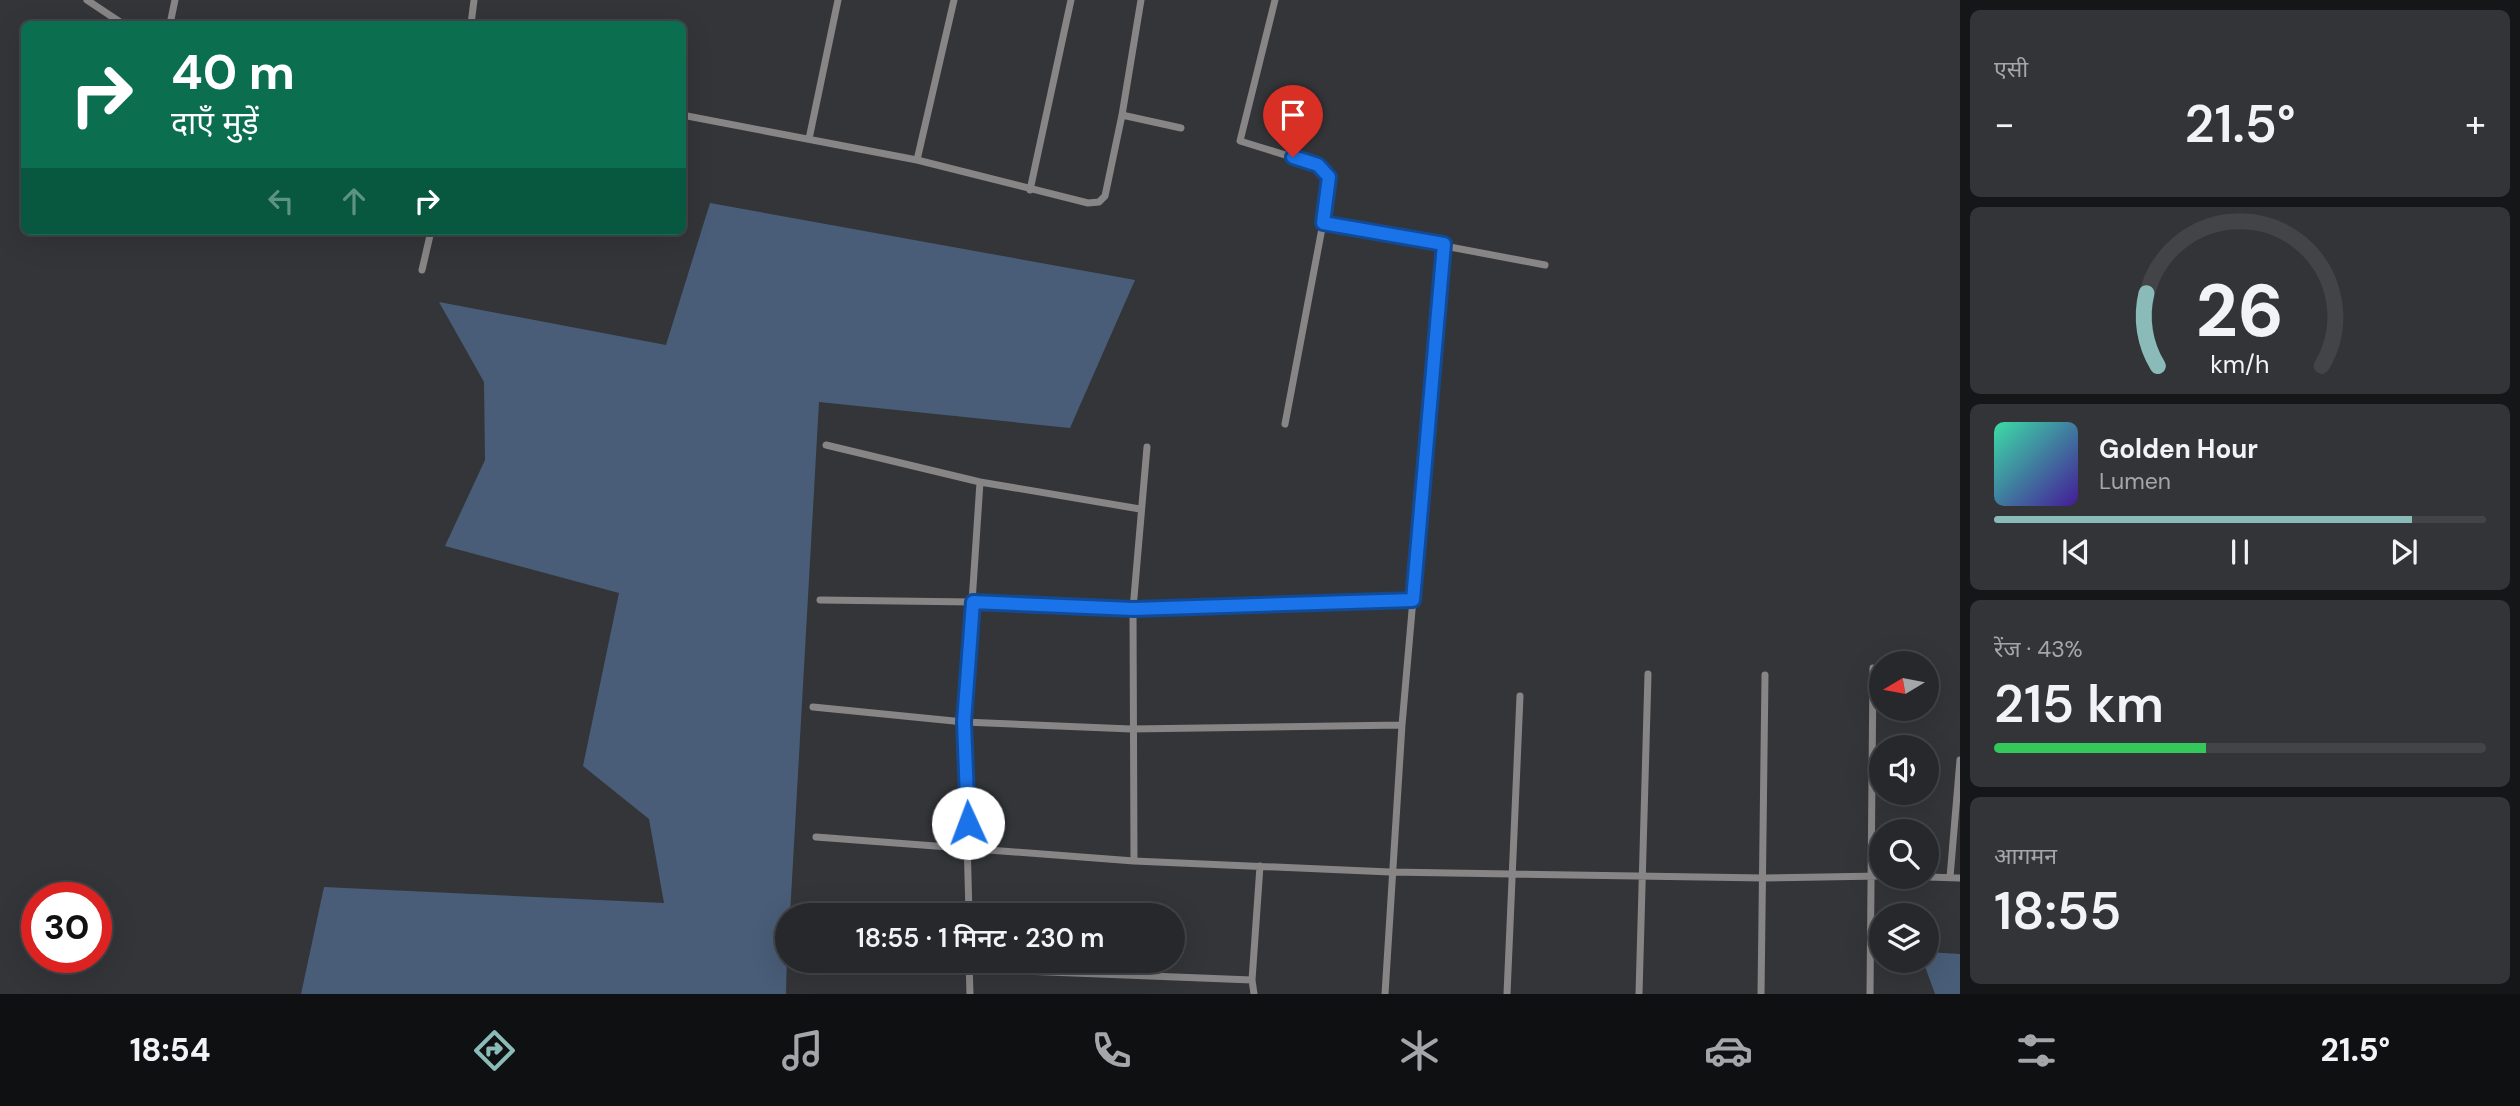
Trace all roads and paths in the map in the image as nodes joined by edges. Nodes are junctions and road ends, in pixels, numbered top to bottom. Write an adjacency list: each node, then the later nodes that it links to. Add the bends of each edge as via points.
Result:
1 (87, 0): 9 (street)
2 (175, 0): 10 (street)
3 (474, 0): 11 (street)
4 (838, 0): 15 (street)
5 (954, 0): 16 (street)
6 (1071, 0): 17 (street)
7 (1141, 0): 12 (street)
8 (1276, 0): 18 (street, via 1240,141 1326,170 1330,186)
9 (118, 21)
10 (171, 21)
11 (471, 21)
12 (1122, 115): 14 (street); 17 (street, via 1105,196 1099,202)
13 (686, 116): 15 (street)
14 (1181, 128)
15 (809, 139): 16 (street)
16 (916, 160): 17 (street)
17 (1030, 190)
18 (1323, 223): 20 (street); 23 (street)
19 (430, 235): 22 (street)
20 (1444, 244): 21 (street); 29 (street)
21 (1545, 265)
22 (422, 270)
23 (1285, 424)
24 (826, 445): 26 (street)
25 (1147, 447): 27 (street)
26 (980, 482): 27 (street); 30 (street)
27 (1140, 509): 31 (street)
28 (820, 600): 30 (street)
29 (1413, 600): 31 (street); 38 (street)
30 (973, 602): 31 (street); 37 (street)
31 (1133, 609): 39 (street)
32 (1648, 674): 48 (street)
33 (1765, 675): 52 (street)
34 (1520, 696): 47 (street)
35 (813, 707): 37 (street)
36 (1874, 721): 41 (street)
37 (964, 722): 39 (street); 43 (street)
38 (1402, 725): 39 (street); 46 (street)
39 (1131, 729): 44 (street)
40 (1960, 760): 51 (street)
41 (1876, 819)
42 (816, 837): 43 (street)
43 (969, 848): 44 (street); 55 (street)
44 (1134, 861): 45 (street)
45 (1260, 866): 46 (street); 58 (street)
46 (1390, 872): 47 (street); 61 (street)
47 (1510, 874): 48 (street); 62 (street)
48 (1643, 875): 52 (street); 63 (street)
49 (1869, 876): 52 (street)
50 (1939, 877): 51 (street)
51 (1950, 877): 53 (street)
52 (1764, 878): 64 (street)
53 (1960, 878)
54 (1876, 889): 65 (street)
55 (969, 903)
56 (969, 973): 59 (street)
57 (1120, 973): 58 (street)
58 (1252, 980): 60 (street)
59 (970, 994)
60 (1254, 994)
61 (1385, 994)
62 (1507, 994)
63 (1639, 994)
64 (1761, 994)
65 (1870, 994)

